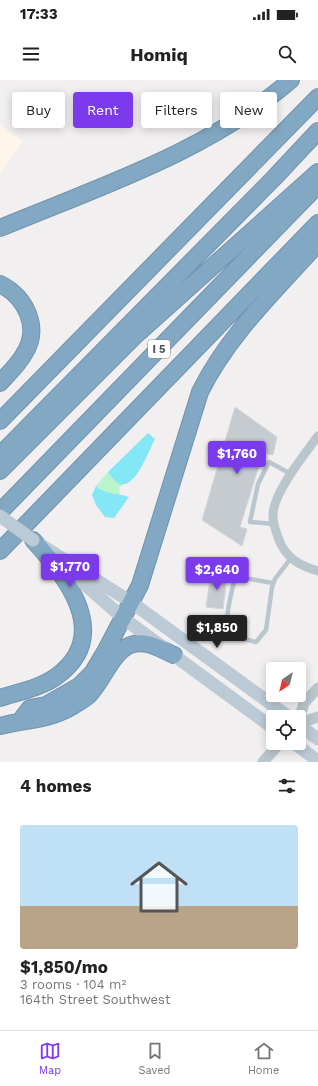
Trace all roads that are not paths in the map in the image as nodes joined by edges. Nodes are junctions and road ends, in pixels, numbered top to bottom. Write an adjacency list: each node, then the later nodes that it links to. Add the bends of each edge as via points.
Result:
1 (291, 80): 7 (highway, via 239,118 172,157)
2 (318, 97): 11 (highway)
3 (318, 131): 13 (highway)
4 (318, 172): 14 (highway, via 136,335)
5 (318, 185): 16 (highway, I 5)
6 (318, 223): 20 (highway)
7 (0, 228)
8 (318, 243): 24 (highway, via 226,347 212,368 200,392 152,552)
9 (0, 284): 10 (highway, via 17,296 25,306 31,324 25,354)
10 (0, 383)
11 (0, 420)
12 (318, 436): 15 (street)
13 (0, 456)
14 (0, 471)
15 (291, 474): 18 (street, via 276,501); 18 (lane, via 270,462 258,484 250,522)
16 (0, 512)
17 (0, 516): 19 (main road, bridge)
18 (274, 524): 21 (street, via 282,548)
19 (33, 540): 24 (main road); 25 (main road); 28 (highway, via 73,592 82,614 82,639 73,660 56,677)
20 (0, 551)
21 (291, 558): 22 (street, via 304,567); 23 (lane)
22 (318, 571)
23 (273, 583): 23 (lane, via 266,630 256,642 240,638 229,631 226,624 234,581 238,577)
24 (131, 602): 25 (highway); 29 (main road)
25 (123, 618): 26 (main road); 32 (highway, via 93,672 79,686 46,705 30,708)
26 (174, 655): 32 (highway, via 151,645 131,645 116,654 88,696 61,712 31,722); 34 (main road)
27 (318, 688): 30 (street, via 304,703)
28 (0, 698)
29 (279, 710)
30 (302, 710)
31 (318, 717): 33 (street)
32 (21, 720): 35 (highway)
33 (306, 721)
34 (266, 723)
35 (0, 726)
36 (306, 729): 37 (main road)
37 (318, 738)
38 (274, 750): 41 (street)
39 (303, 750): 40 (main road)
40 (318, 761)
41 (263, 762)

